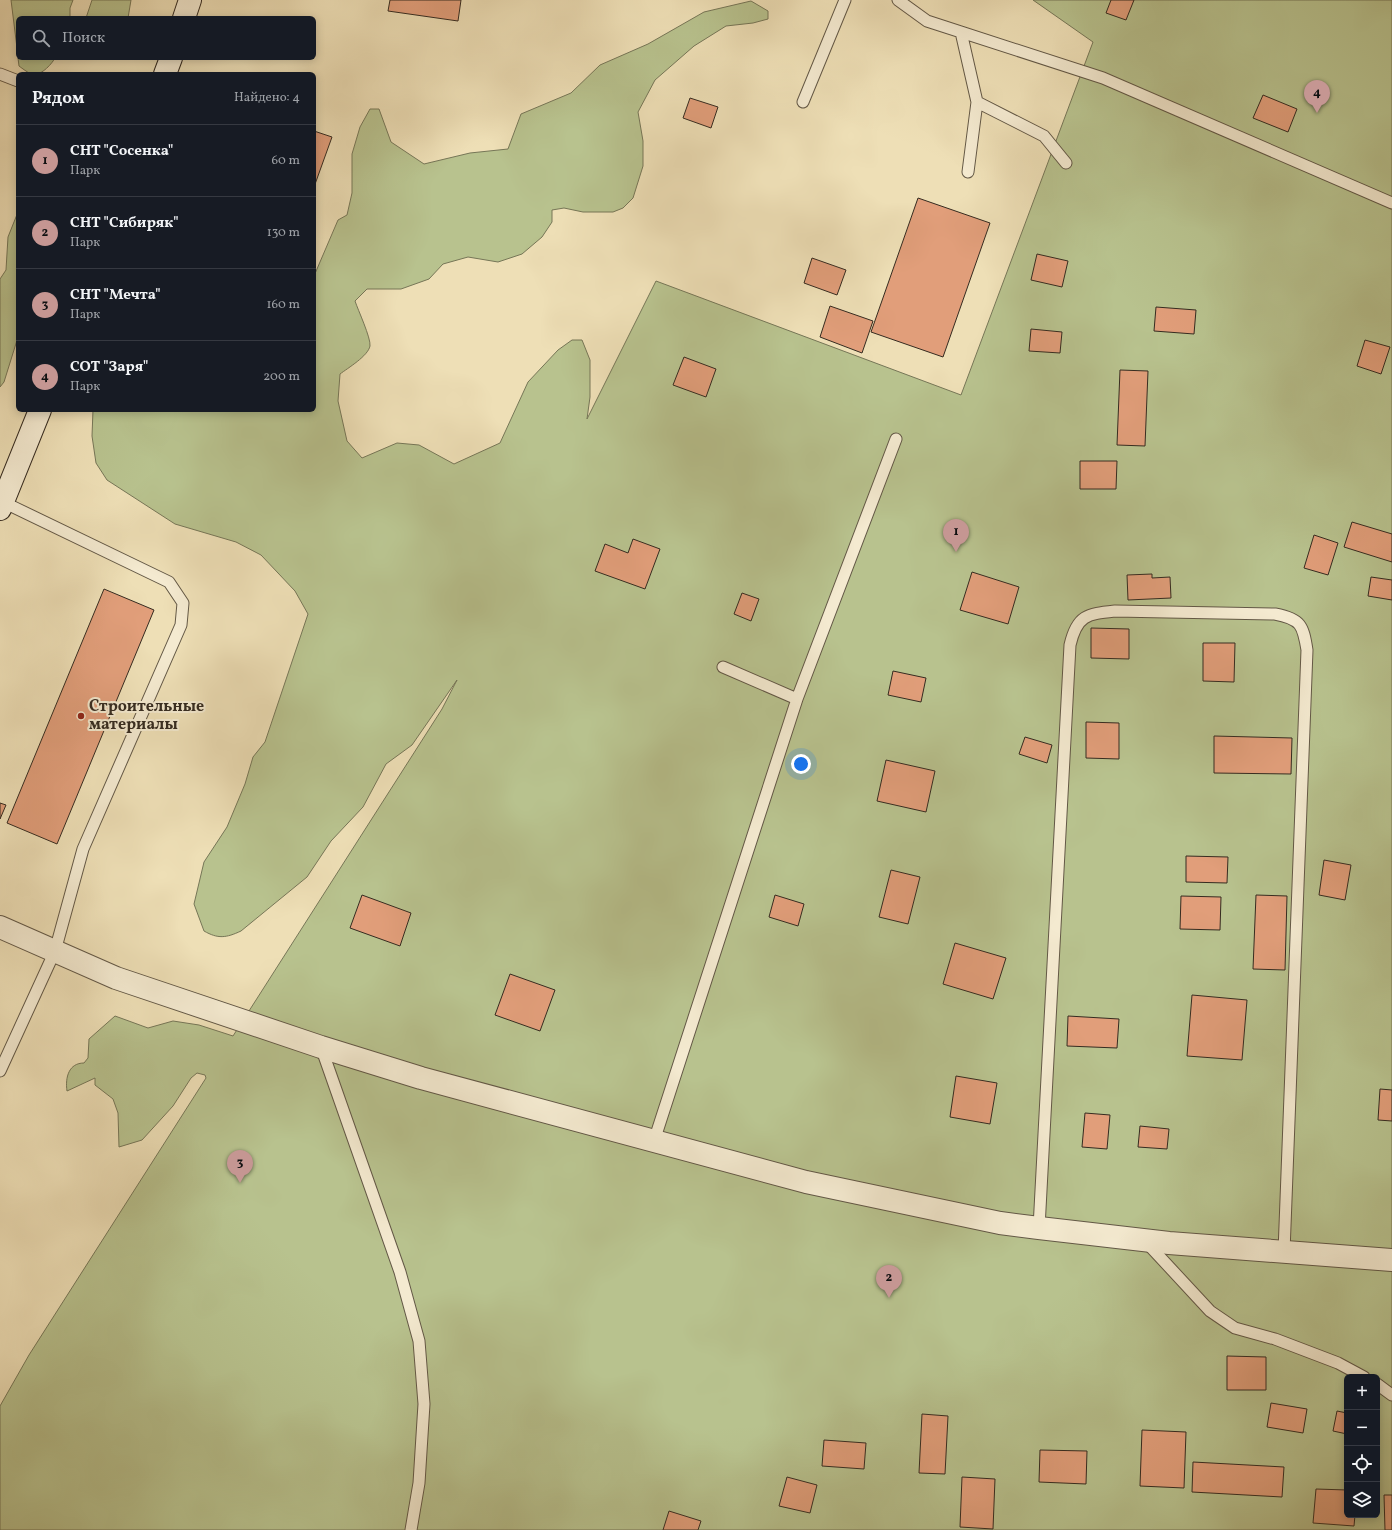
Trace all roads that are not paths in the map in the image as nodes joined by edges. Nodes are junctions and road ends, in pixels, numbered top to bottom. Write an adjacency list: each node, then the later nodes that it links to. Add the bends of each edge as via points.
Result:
1 (190, 0): 4 (street)
2 (845, 0): 10 (lane)
3 (898, 0): 5 (lane, via 927,21)
4 (185, 16)
5 (961, 32): 11 (lane); 14 (lane, via 1103,78)
6 (170, 60): 7 (street)
7 (166, 72)
8 (0, 74): 9 (lane)
9 (16, 80)
10 (803, 102)
11 (977, 102): 12 (lane, via 1044,136); 13 (lane)
12 (1066, 162)
13 (968, 172)
14 (1392, 202)
15 (39, 412): 17 (street)
16 (896, 439): 19 (lane)
17 (1, 506): 21 (lane, via 169,582 183,603 181,625 82,848)
18 (723, 667): 19 (lane)
19 (797, 699): 24 (lane)
20 (0, 927): 21 (street)
21 (56, 951): 22 (street, via 116,978); 23 (lane)
22 (321, 1047): 24 (street, via 421,1078); 32 (lane, via 400,1272 419,1341 424,1404 419,1483)
23 (0, 1071)
24 (654, 1141): 25 (street, via 806,1182 1000,1223)
25 (1038, 1228): 26 (street); 27 (lane, via 1070,645 1073,631 1081,620 1093,614 1115,611 1275,614 1290,617 1300,624 1307,650)
26 (1144, 1240): 27 (street); 29 (lane, via 1210,1311 1235,1328 1275,1339 1338,1362)
27 (1284, 1252): 28 (street)
28 (1392, 1260)
29 (1359, 1374)
30 (1380, 1386): 31 (lane)
31 (1392, 1395)
32 (411, 1530)

